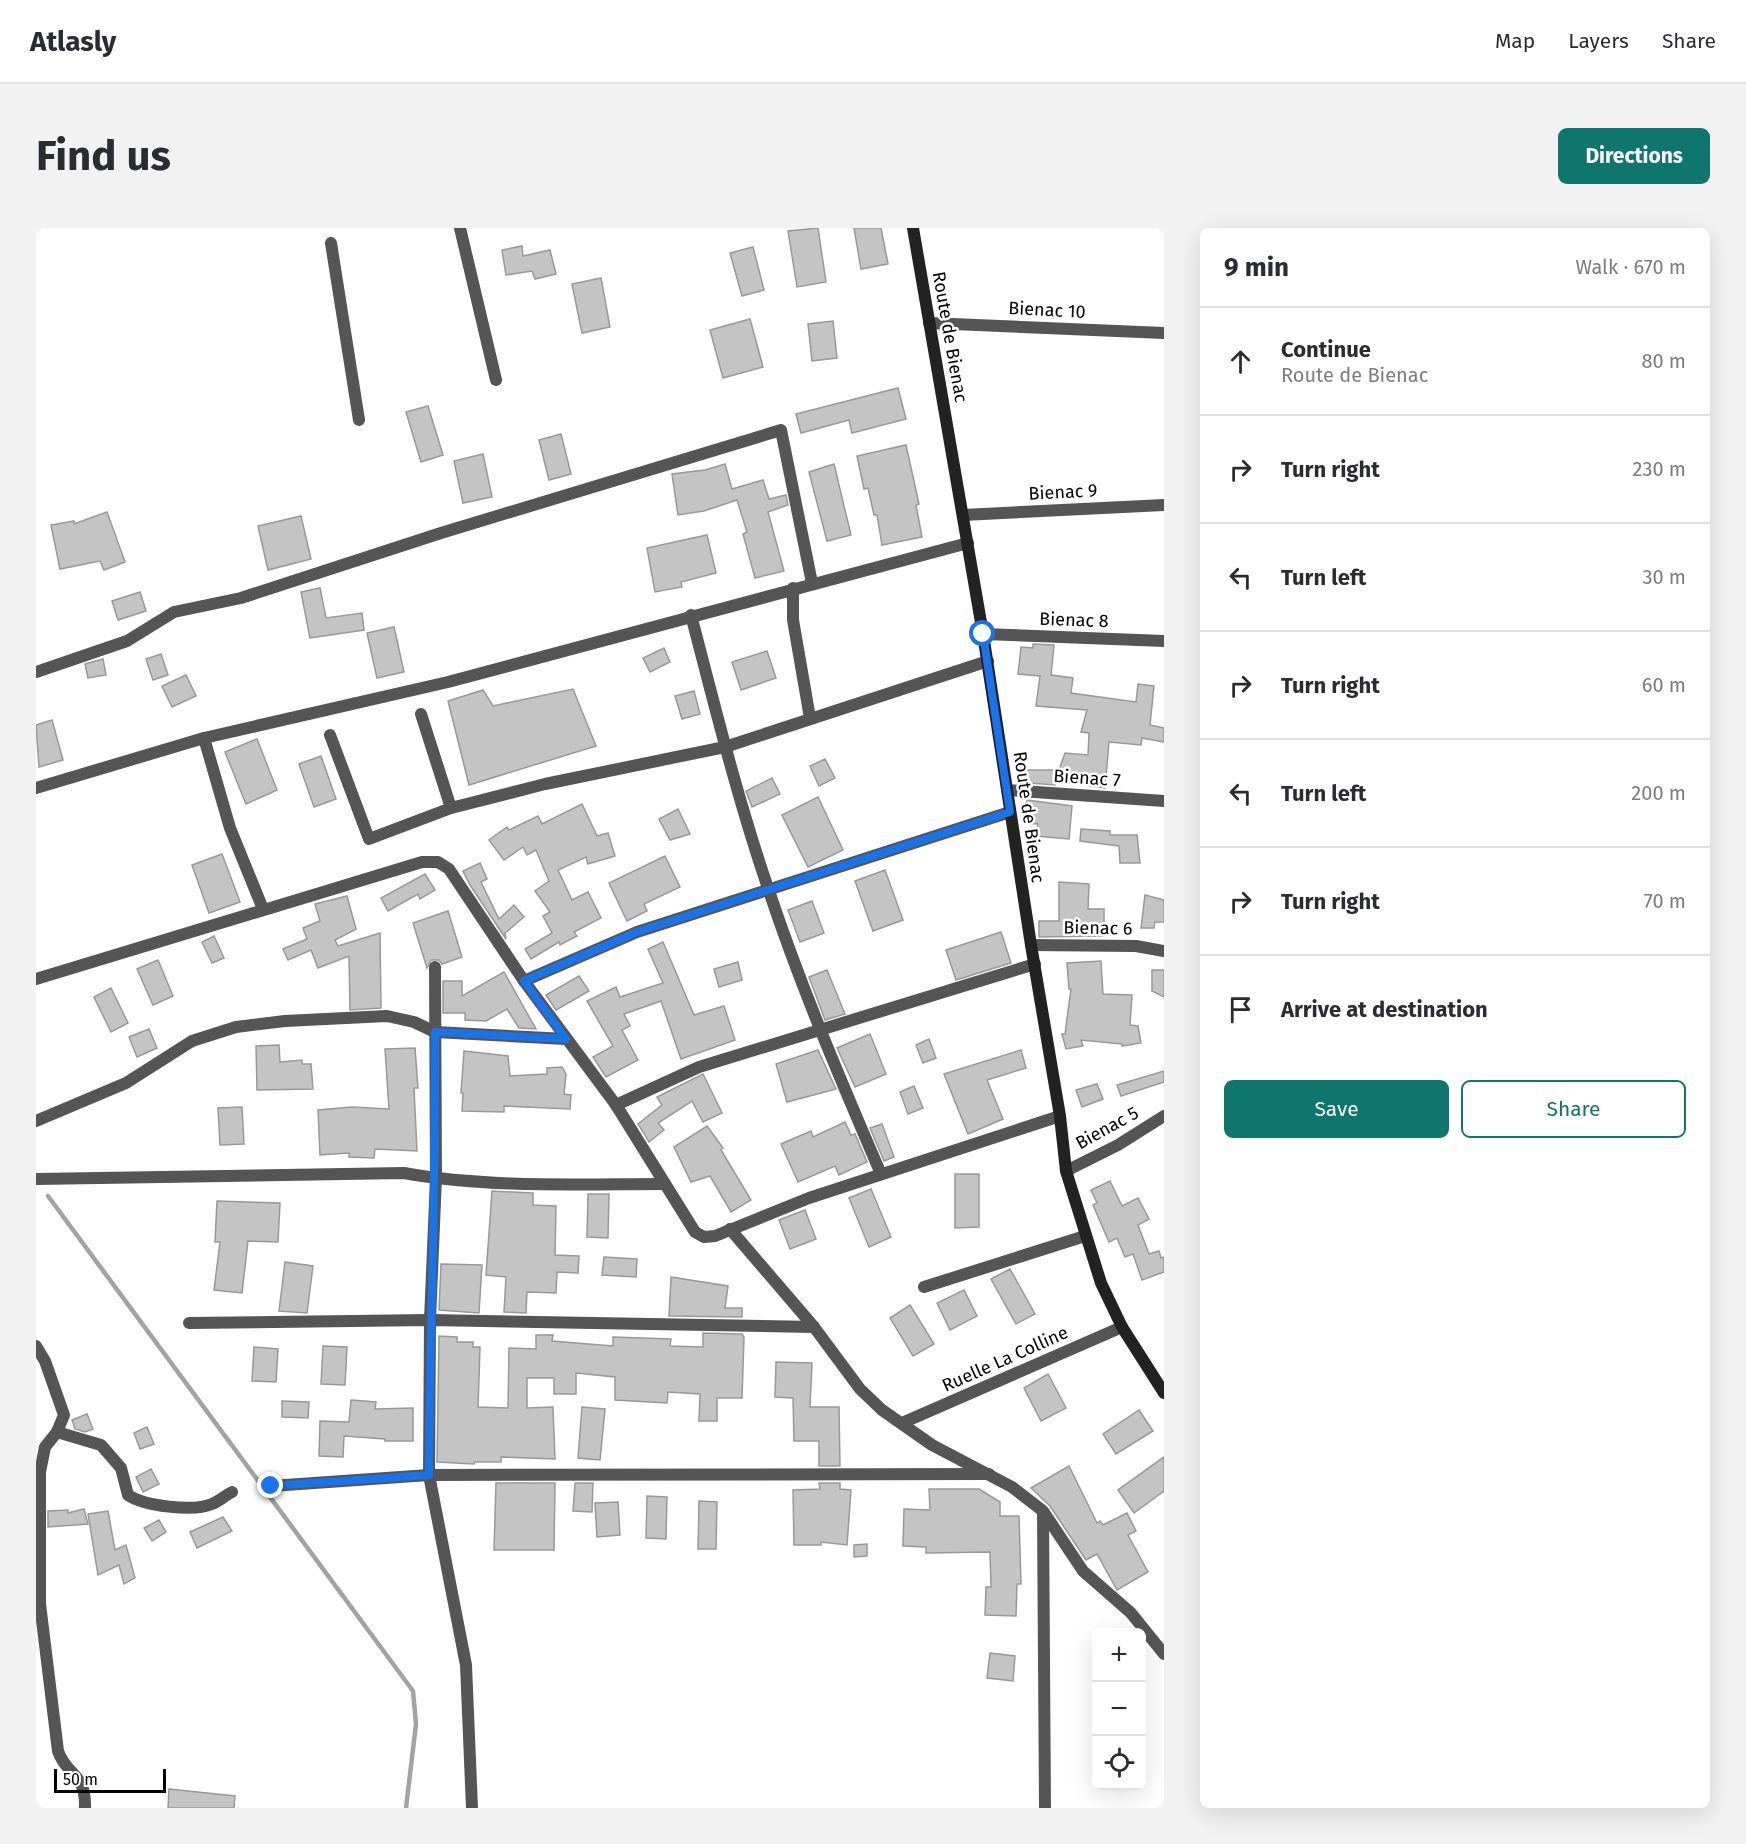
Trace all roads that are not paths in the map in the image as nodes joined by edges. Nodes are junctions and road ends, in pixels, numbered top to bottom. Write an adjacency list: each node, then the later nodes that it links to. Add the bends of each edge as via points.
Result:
1 (460, 228): 6 (street)
2 (913, 228): 4 (main road, Route de Bienac)
3 (331, 243): 7 (street)
4 (929, 323): 5 (street, Bienac 10); 9 (main road, Route de Bienac)
5 (1164, 333)
6 (496, 380)
7 (359, 420)
8 (1164, 504): 9 (street, Bienac 9)
9 (963, 516): 10 (main road, Route de Bienac)
10 (968, 543): 11 (street); 14 (main road, Route de Bienac)
11 (812, 583): 12 (street); 17 (street, via 781,430 241,598 174,612 127,641)
12 (793, 588): 13 (street); 19 (street, via 793,620)
13 (691, 615): 21 (street, via 448,682); 22 (street)
14 (983, 634): 15 (street, Bienac 8); 16 (main road, Route de Bienac)
15 (1164, 641)
16 (988, 661): 19 (street); 24 (main road, Route de Bienac)
17 (36, 672)
18 (421, 714): 26 (street)
19 (810, 718): 22 (street)
20 (330, 735): 26 (street, via 369,839)
21 (204, 738): 23 (street); 29 (street, via 230,828)
22 (725, 747): 26 (street); 28 (street)
23 (36, 788)
24 (1007, 790): 25 (street, Bienac 7); 27 (main road, Route de Bienac)
25 (1164, 801)
26 (451, 808)
27 (1010, 812): 28 (street); 30 (main road, Route de Bienac)
28 (768, 890): 35 (street, via 637,932); 36 (street)
29 (263, 909): 34 (street); 35 (street, via 422,862 438,862 449,869)
30 (1030, 945): 31 (street, Bienac 6, via 1136,946); 32 (main road, Route de Bienac)
31 (1164, 951)
32 (1035, 964): 36 (street); 40 (main road, Route de Bienac)
33 (435, 968): 37 (street)
34 (36, 980)
35 (524, 981): 38 (street)
36 (820, 1031): 39 (street, via 699,1067); 44 (street)
37 (435, 1032): 38 (street); 42 (street, via 387,1016 285,1021 236,1028 192,1041 126,1083); 45 (street)
38 (566, 1039): 39 (street)
39 (616, 1105): 47 (street)
40 (1060, 1116): 43 (main road, Route de Bienac); 44 (street)
41 (1164, 1116): 43 (street, Bienac 5)
42 (36, 1121)
43 (1066, 1171): 49 (main road, Route de Bienac)
44 (881, 1174): 48 (street)
45 (436, 1178): 46 (street, via 404,1173 339,1172); 47 (street); 51 (street)
46 (36, 1179)
47 (665, 1184): 48 (street, via 695,1232 704,1237)
48 (730, 1229): 53 (street)
49 (1085, 1236): 50 (street); 54 (main road, Route de Bienac)
50 (924, 1287)
51 (430, 1320): 52 (street); 53 (street); 60 (street)
52 (189, 1323)
53 (814, 1327): 57 (street, via 860,1389)
54 (1122, 1327): 56 (main road, Route de Bienac); 57 (street, Ruelle La Colline)
55 (36, 1346): 58 (street, via 63,1415)
56 (1164, 1393)
57 (902, 1423): 59 (street, via 932,1445)
58 (57, 1432): 62 (street, via 45,1447); 63 (street, via 100,1445 121,1468 128,1495 137,1501 193,1508 211,1504)
59 (988, 1474): 60 (street); 64 (street)
60 (429, 1475): 61 (street); 68 (street, via 466,1665)
61 (271, 1486)
62 (38, 1487): 65 (street)
63 (232, 1492)
64 (1043, 1511): 66 (street, via 1083,1571 1131,1612); 69 (street)
65 (38, 1604): 67 (street, via 58,1751 83,1784)
66 (1164, 1654)
67 (85, 1808)
68 (472, 1808)
69 (1045, 1808)

